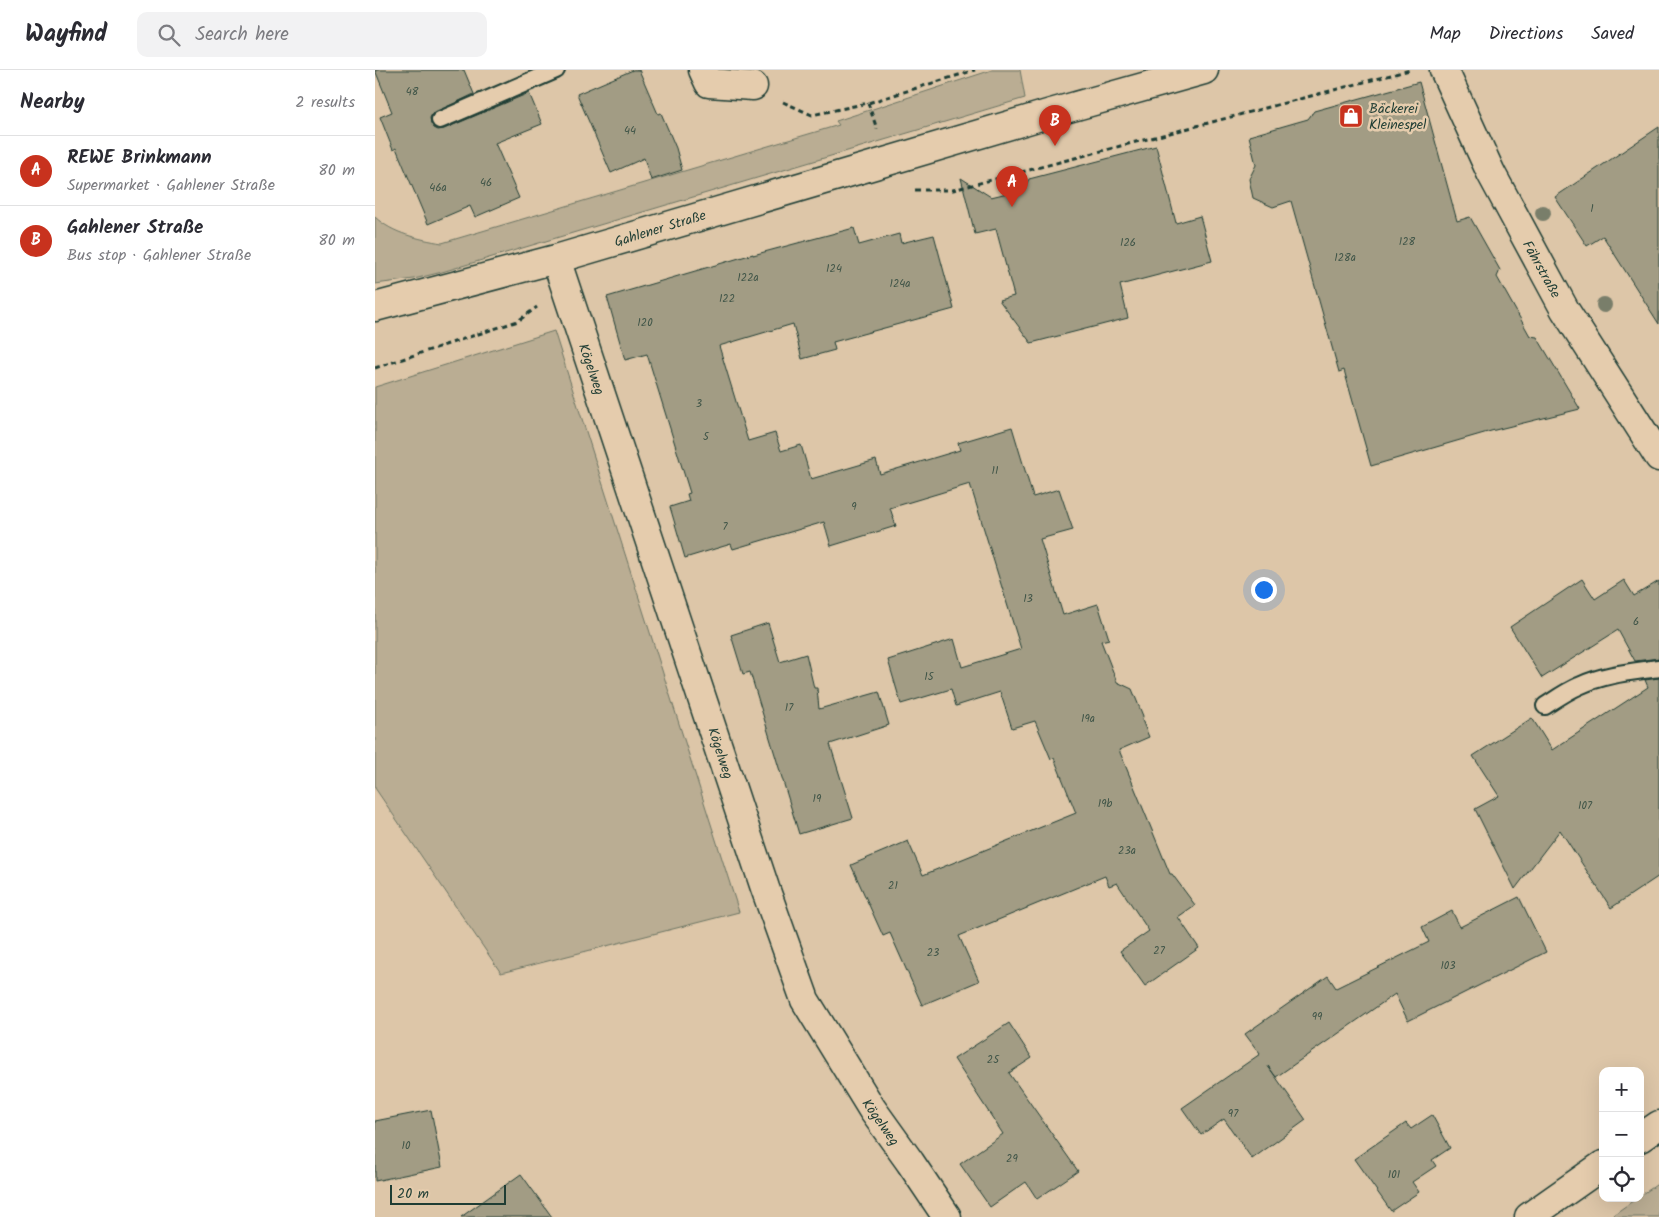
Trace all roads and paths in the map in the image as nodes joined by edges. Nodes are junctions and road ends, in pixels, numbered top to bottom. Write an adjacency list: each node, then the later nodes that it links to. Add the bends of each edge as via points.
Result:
1 (556, 70): 10 (lane)
2 (703, 70): 7 (street, via 709,83)
3 (975, 70): 8 (path)
4 (1204, 70): 12 (street, Gahlener Straße)
5 (1410, 70): 11 (path, via 953,190)
6 (1444, 70): 16 (street, Fährstraße, via 1491,173 1560,302)
7 (753, 86): 8 (path, via 812,115)
8 (868, 103): 9 (path)
9 (871, 113)
10 (440, 120)
11 (913, 190)
12 (556, 259): 13 (street, Kögelweg); 14 (street, Gahlener Straße)
13 (565, 287): 15 (path, via 518,321); 22 (street, Kögelweg, via 805,1000 872,1109)
14 (375, 307)
15 (375, 368)
16 (1656, 446)
17 (1659, 668): 18 (lane, via 1598,678)
18 (1545, 706)
19 (1659, 1125): 20 (street)
20 (1644, 1135)
21 (1599, 1168): 23 (street)
22 (947, 1217)
23 (1529, 1217)

